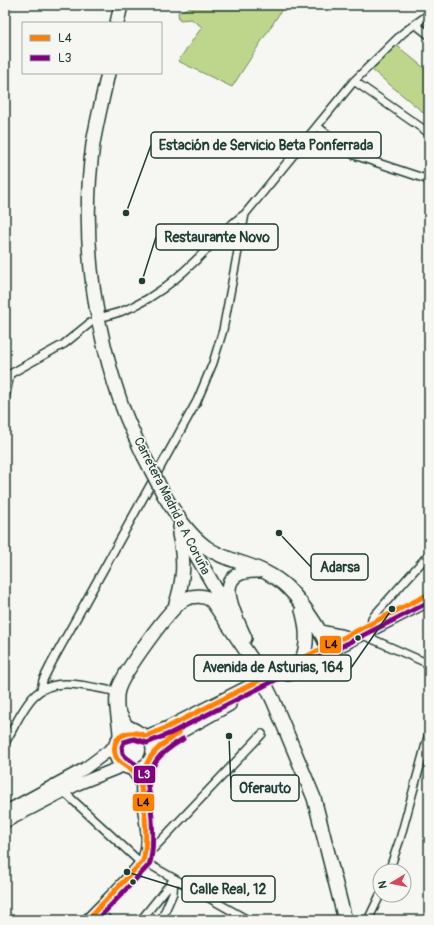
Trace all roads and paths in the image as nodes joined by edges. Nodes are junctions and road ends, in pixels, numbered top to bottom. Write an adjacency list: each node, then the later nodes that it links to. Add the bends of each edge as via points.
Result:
1 (121, 5): 3 (highway)
2 (429, 14): 4 (street)
3 (117, 22)
4 (415, 24): 5 (street); 7 (street)
5 (429, 35)
6 (108, 74): 15 (highway, Carretera Madrid a A Coruña, bridge, via 94,144 88,213 90,263 101,338 122,404)
7 (354, 81): 8 (street); 9 (street)
8 (318, 127): 10 (street, via 354,156); 11 (street)
9 (429, 133)
10 (429, 180)
11 (245, 214): 12 (street, via 233,221 185,271 161,290 123,311); 31 (street, via 223,330 203,387 175,443 51,664)
12 (106, 316)
13 (90, 323): 14 (street, via 64,344 10,374)
14 (5, 399)
15 (164, 495): 17 (highway, via 177,516 205,547); 21 (highway, via 179,534 184,556 182,580); 28 (highway, Carretera Madrid a A Coruña)
16 (429, 554): 22 (street, via 372,618)
17 (264, 571): 20 (highway, via 289,589); 28 (highway, via 249,570 238,574 228,590 229,601)
18 (429, 594): 22 (main road)
19 (429, 600): 23 (main road)
20 (300, 605): 25 (highway); 26 (highway, via 306,627)
21 (175, 607): 28 (highway, via 185,599 195,596 207,597); 32 (highway, via 133,662)
22 (371, 624): 24 (main road)
23 (363, 634): 25 (main road); 29 (street)
24 (345, 637): 25 (highway)
25 (326, 643): 26 (highway, via 315,641); 27 (main road); 30 (highway, via 330,658 326,664)
26 (306, 646): 27 (highway)
27 (302, 659): 35 (main road, via 211,706)
28 (255, 664): 56 (highway, Carretera Madrid a A Coruña, bridge, via 314,798)
29 (429, 664)
30 (288, 674): 39 (main road, via 196,723)
31 (41, 690): 32 (street, via 57,684 69,684); 38 (street, via 30,701)
32 (118, 692): 33 (highway)
33 (118, 710): 35 (highway, via 126,726); 37 (highway)
34 (429, 733): 47 (street)
35 (141, 734): 37 (main road, via 126,732); 39 (main road, via 151,744)
36 (262, 734): 46 (street)
37 (117, 741): 41 (main road, via 117,760); 44 (main road, via 84,769)
38 (5, 743)
39 (152, 752): 40 (main road)
40 (146, 764): 41 (main road, via 139,768); 42 (main road)
41 (127, 767): 42 (main road); 43 (main road)
42 (141, 783): 46 (main road)
43 (63, 791): 45 (main road); 46 (street)
44 (5, 812)
45 (5, 822)
46 (143, 859): 48 (street); 50 (main road)
47 (392, 863)
48 (174, 879): 53 (street); 54 (street, via 173,893); 55 (street)
49 (376, 903): 57 (street)
50 (96, 910): 51 (main road); 52 (street)
51 (86, 920)
52 (108, 920)
53 (142, 920)
54 (161, 920)
55 (248, 920)
56 (345, 920)
57 (368, 920)

